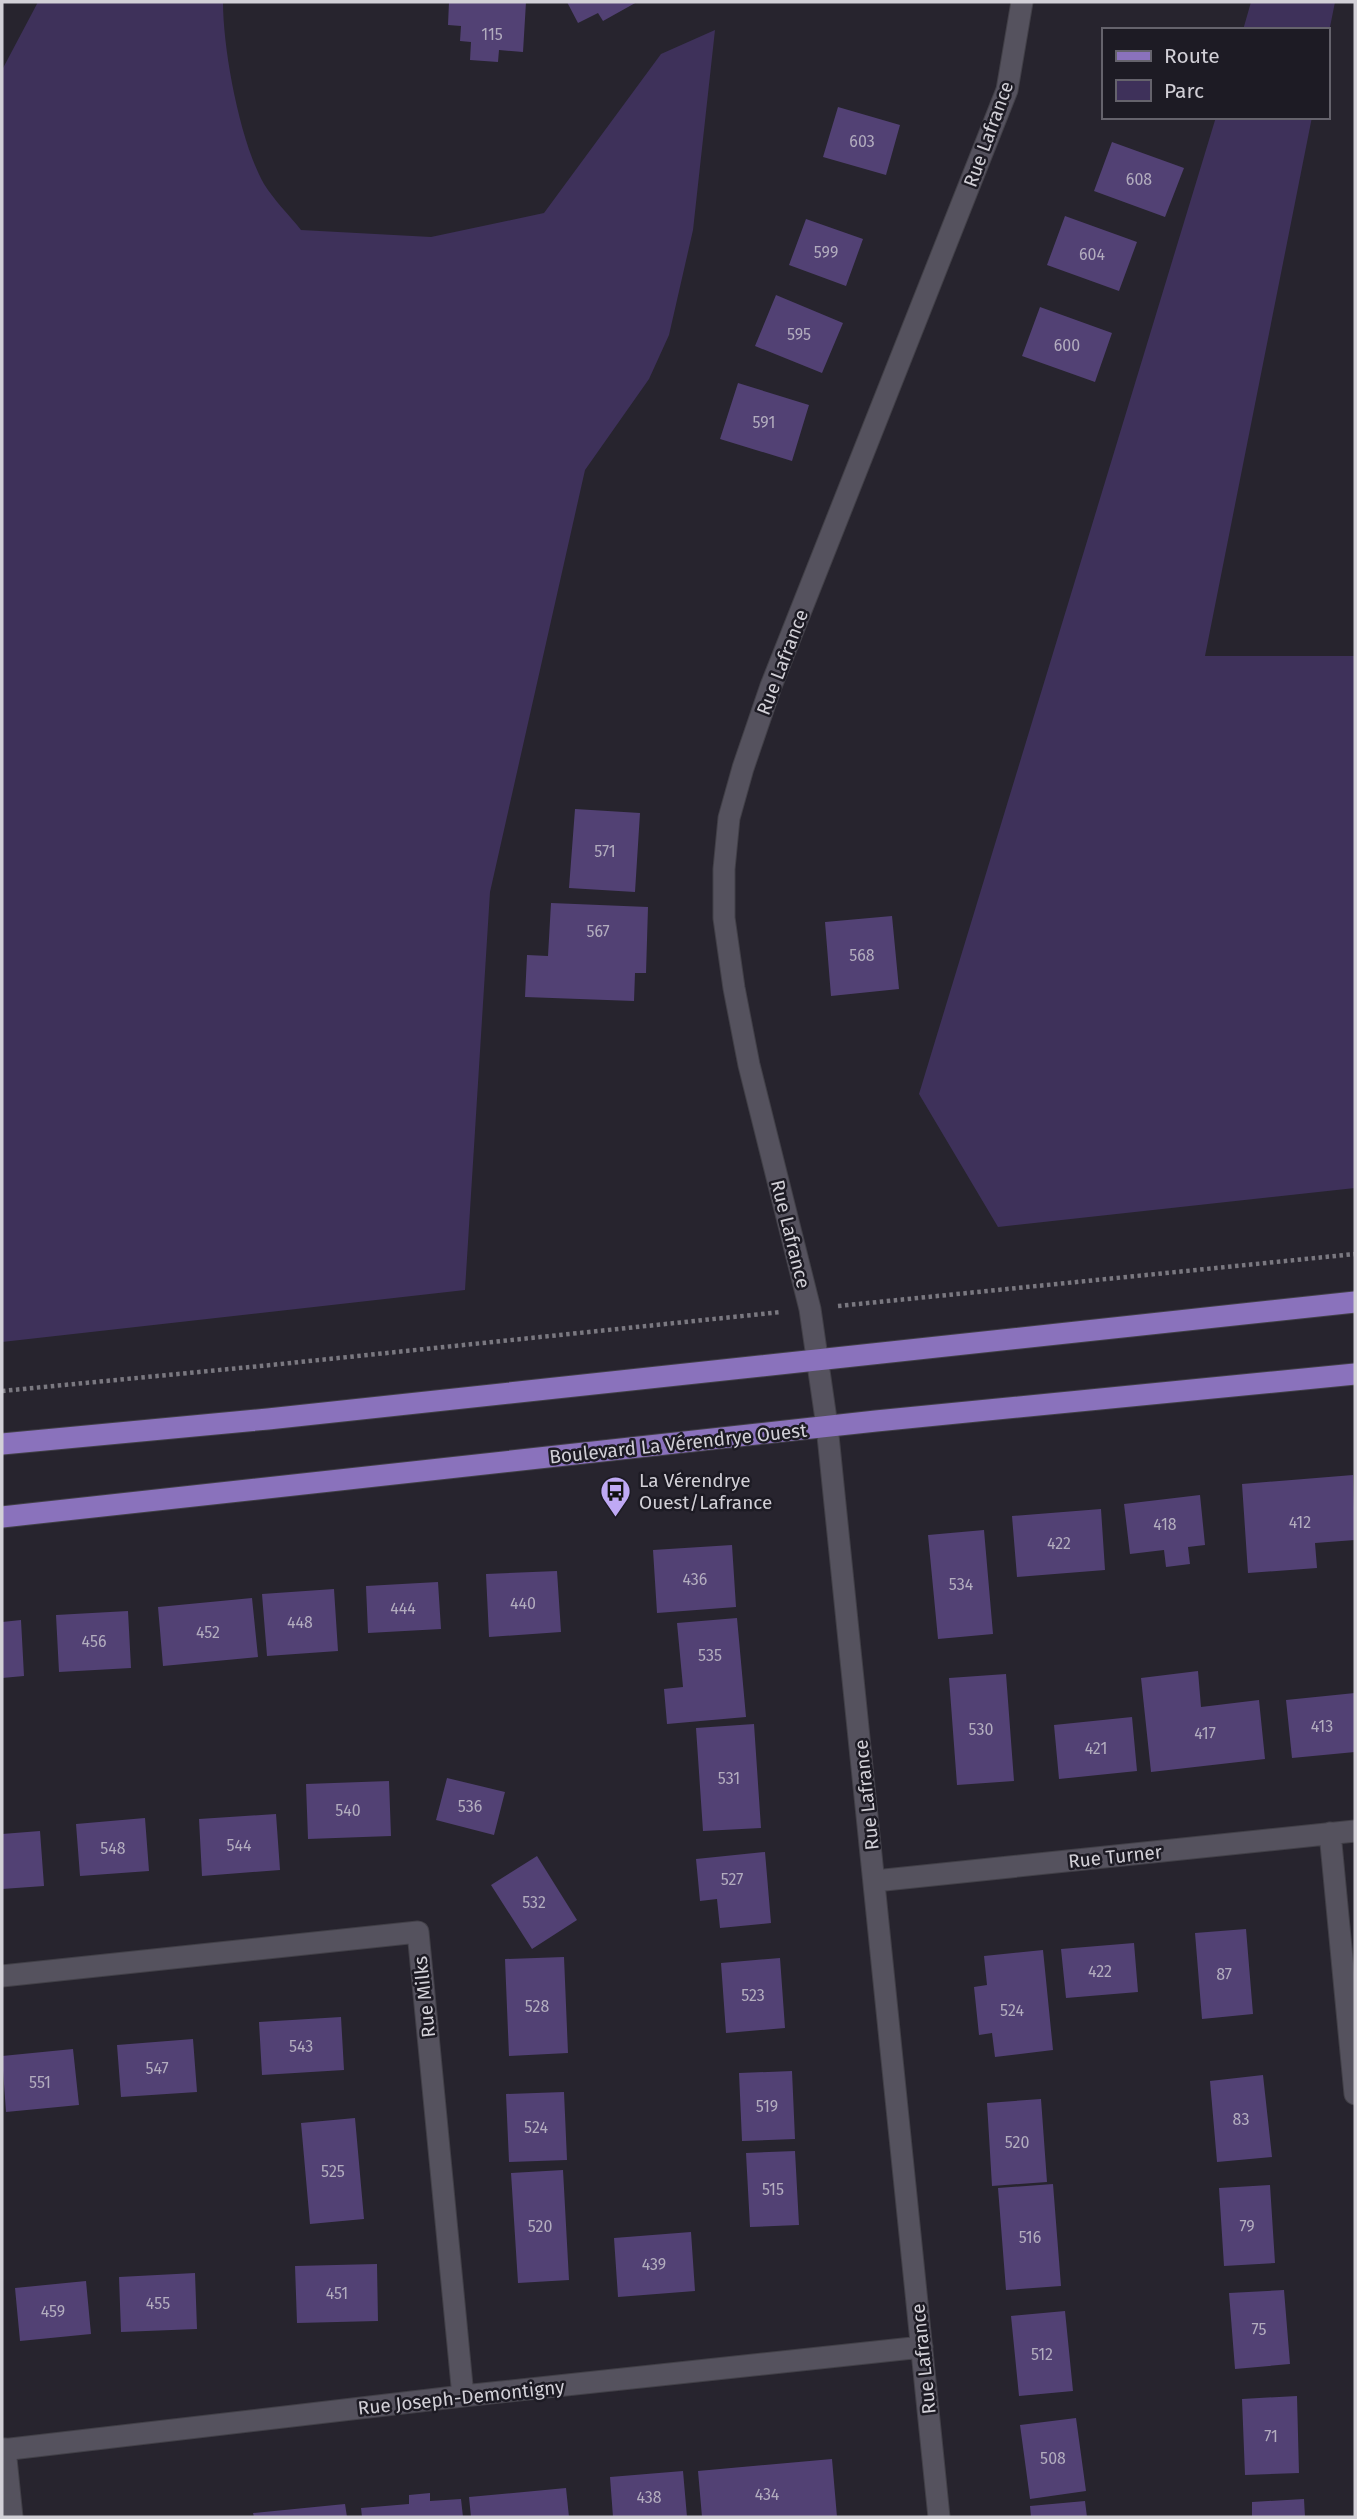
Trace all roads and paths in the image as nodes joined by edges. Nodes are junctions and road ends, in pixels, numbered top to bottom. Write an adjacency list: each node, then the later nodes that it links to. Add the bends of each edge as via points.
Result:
1 (1022, 2): 4 (street, Rue Lafrance, via 1007,90 771,686 729,818 724,918 734,988)
2 (1355, 1254): 4 (path)
3 (1355, 1303): 5 (main road)
4 (810, 1309): 5 (street, Rue Lafrance); 7 (path)
5 (816, 1360): 8 (street, Rue Lafrance); 9 (main road)
6 (1355, 1374): 8 (main road, Boulevard La Vérendrye Ouest)
7 (2, 1391)
8 (827, 1426): 10 (main road, Boulevard La Vérendrye Ouest); 13 (street, Rue Lafrance)
9 (2, 1444)
10 (2, 1517)
11 (1355, 1831): 12 (street, Rue Turner)
12 (1330, 1833): 13 (street, Rue Turner); 15 (street)
13 (875, 1881): 16 (street, Rue Lafrance)
14 (2, 1976): 17 (street, Rue Milks, via 418,1932)
15 (1355, 2094)
16 (922, 2347): 17 (street, Rue Joseph-Demontigny); 20 (street, Rue Lafrance)
17 (463, 2396): 18 (street, Rue Joseph-Demontigny)
18 (3, 2450): 19 (street)
19 (12, 2517)
20 (939, 2517)

